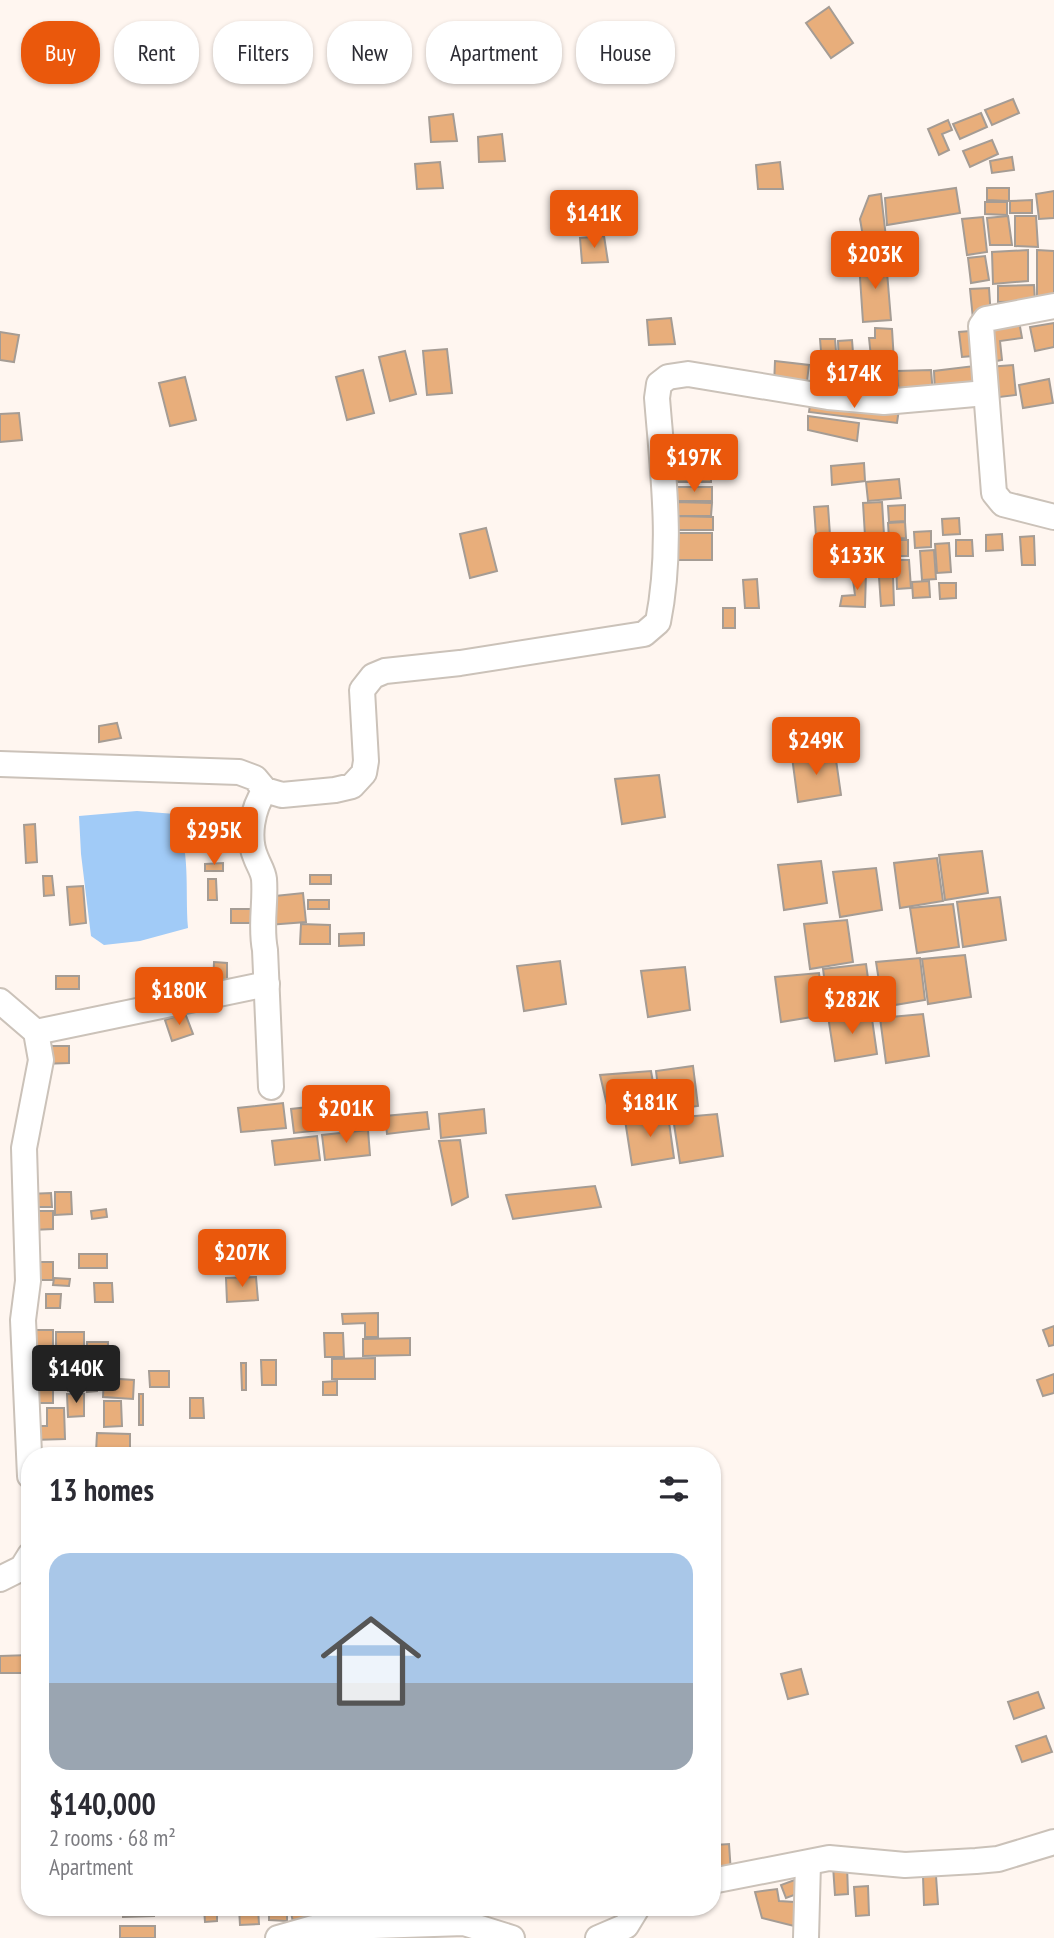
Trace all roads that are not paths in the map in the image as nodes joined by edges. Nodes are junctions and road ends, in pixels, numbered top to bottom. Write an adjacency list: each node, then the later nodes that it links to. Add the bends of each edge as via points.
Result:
1 (1054, 306): 2 (street, via 982,322)
2 (986, 393): 3 (street, via 997,499); 5 (street, via 884,402 688,374 668,377 659,384 657,398 667,563 658,622 653,628 644,634 521,654 384,671 362,690 367,751 360,779 335,790 282,795)
3 (1054, 517)
4 (0, 764): 5 (street, via 239,772 255,778)
5 (265, 790): 6 (street, via 251,836 264,874 262,932)
6 (267, 984): 8 (street); 9 (street)
7 (0, 1001): 8 (street)
8 (36, 1032): 10 (street, via 41,1060 35,1102)
9 (271, 1087)
10 (12, 1167): 11 (street, via 28,1217 23,1320)
11 (29, 1447)
12 (21, 1568): 13 (street)
13 (0, 1579)
14 (1054, 1842): 15 (street, via 976,1861 905,1866 843,1857)
15 (808, 1863): 16 (street); 21 (street)
16 (721, 1879)
17 (632, 1916): 20 (street, via 626,1926)
18 (278, 1938): 19 (street, via 313,1928 464,1923)
19 (512, 1938)
20 (598, 1938)
21 (806, 1938)

